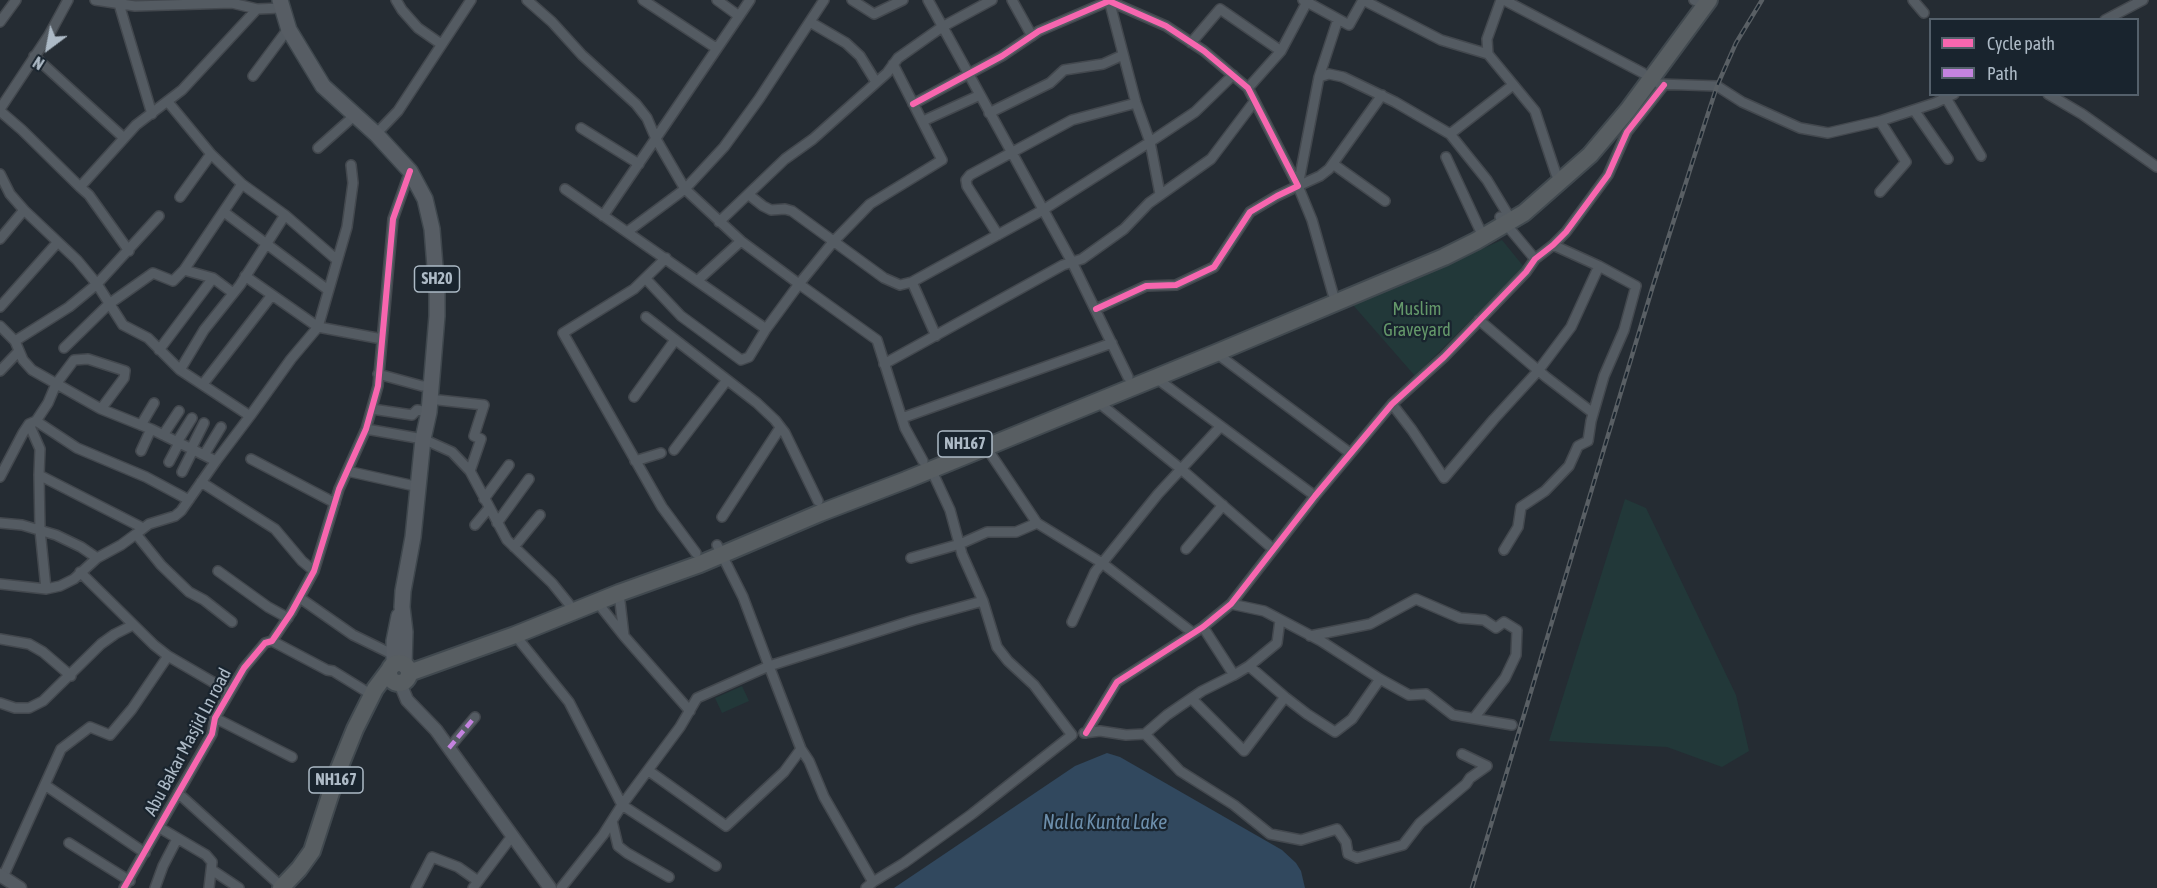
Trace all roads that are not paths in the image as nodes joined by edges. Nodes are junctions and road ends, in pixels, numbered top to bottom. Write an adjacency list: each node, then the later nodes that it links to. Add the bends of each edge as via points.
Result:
1 (16, 0): 32 (street)
2 (68, 0): 43 (street)
3 (95, 0): 25 (street)
4 (396, 0): 38 (street, via 418,28)
5 (471, 0): 38 (street)
6 (527, 0): 72 (street, via 636,104)
7 (643, 0): 39 (street)
8 (717, 0): 29 (street)
9 (750, 0): 29 (street)
10 (824, 0): 33 (street)
11 (852, 0): 12 (street, via 874,14)
12 (903, 0)
13 (928, 0): 34 (street)
14 (992, 0): 34 (street)
15 (1012, 0): 36 (street)
16 (1109, 0): 36 (street); 37 (street, via 1166,26); 41 (street)
17 (1363, 0): 31 (street, via 1349,25); 42 (street, via 1440,40)
18 (1503, 0): 42 (street, via 1487,39); 49 (street)
19 (1699, 0): 49 (highway, NH167)
20 (1913, 0): 28 (street)
21 (2143, 0): 30 (street)
22 (1305, 1): 31 (street); 40 (street)
23 (233, 2): 24 (street); 27 (street)
24 (136, 3): 25 (street)
25 (119, 4): 64 (street)
26 (281, 4): 27 (street); 35 (main road, SH20)
27 (257, 9): 57 (street)
28 (1924, 13)
29 (739, 16): 39 (street)
30 (2109, 18)
31 (1338, 19): 48 (street)
32 (0, 22)
33 (810, 22): 50 (street, via 846,43 860,56); 91 (street, via 724,147)
34 (942, 27): 44 (street); 45 (street)
35 (290, 30): 47 (street); 65 (main road, SH20, via 323,86)
36 (1032, 36): 45 (street)
37 (1191, 43): 40 (street, via 1220,9); 46 (street)
38 (441, 44): 69 (street, via 398,111)
39 (716, 48): 72 (street)
40 (1281, 51): 52 (street)
41 (1123, 54): 59 (street); 63 (street, via 1103,64 1064,70 1050,82)
42 (1488, 54): 51 (street)
43 (34, 56): 61 (street); 71 (street)
44 (893, 64): 50 (street); 60 (street)
45 (969, 74): 53 (street); 60 (street)
46 (1233, 75): 52 (street); 73 (street, via 1195,112)
47 (254, 76)
48 (1319, 77): 54 (street, via 1343,76); 88 (street)
49 (1652, 80): 67 (street, via 1717,86 1800,128 1828,134); 86 (highway, NH167); 103 (highway, NH167, via 1590,155 1534,205); 113 (street, via 1608,175)
50 (876, 82): 94 (street)
51 (1513, 85): 70 (street); 86 (street, via 1535,111)
52 (1248, 88): 58 (street)
53 (980, 95): 63 (street); 66 (street)
54 (1382, 95): 70 (street); 82 (street)
55 (1950, 96): 62 (street); 77 (street)
56 (2051, 96): 83 (street)
57 (168, 102): 64 (street); 76 (street)
58 (1254, 102): 88 (street); 93 (street, via 1211,159)
59 (1136, 103): 73 (street); 75 (street, via 1072,120)
60 (913, 104): 66 (street)
61 (0, 110): 89 (street)
62 (1914, 110): 67 (street); 79 (street)
63 (989, 113): 75 (street)
64 (152, 114): 71 (street)
65 (354, 116): 69 (main road, SH20); 74 (street)
66 (923, 121): 110 (street, via 942,160 870,204)
67 (1880, 121): 92 (street, via 1906,162)
68 (581, 128): 80 (street)
69 (376, 134): 84 (main road, SH20)
70 (1450, 134): 103 (street, via 1487,180)
71 (124, 138): 89 (street)
72 (656, 139): 80 (street); 91 (street)
73 (1150, 142): 93 (street); 98 (street)
74 (318, 147)
75 (1011, 152): 98 (street); 107 (street, via 966,180)
76 (211, 154): 87 (street); 95 (street)
77 (1982, 156)
78 (1446, 157): 105 (street)
79 (1948, 159)
80 (639, 164): 102 (street)
81 (351, 165): 116 (street, via 352,198)
82 (1333, 165): 88 (street); 96 (street)
83 (2157, 167)
84 (410, 171): 141 (street, Abu Bakar Masjid Ln road, via 393,219); 160 (main road, SH20, via 425,199 435,250 437,316)
85 (0, 174): 97 (street)
86 (1556, 174): 103 (highway, NH167)
87 (242, 184): 99 (street); 100 (street)
88 (1298, 186): 130 (street); 134 (street, via 1251,212 1214,267 1176,285 1146,286)
89 (80, 187): 114 (street)
90 (565, 189): 102 (street)
91 (685, 189): 104 (street); 106 (street)
92 (1880, 192)
93 (1160, 194): 118 (street, via 1124,229)
94 (749, 195): 104 (street); 110 (street, via 771,210 792,211)
95 (180, 197)
96 (1385, 201)
97 (24, 210): 108 (street); 111 (street)
98 (1043, 210): 107 (street); 118 (street)
99 (224, 212): 112 (street); 120 (street)
100 (285, 215): 112 (street); 116 (street)
101 (159, 216): 114 (street)
102 (603, 216): 106 (street)
103 (1504, 218): 105 (highway, NH167); 117 (street); 148 (highway, NH167, via 1444,257)
104 (719, 222): 109 (street)
105 (1480, 230): 130 (highway, NH167)
106 (627, 232): 115 (street)
107 (998, 235): 125 (street)
108 (0, 239)
109 (741, 241): 124 (street); 127 (street)
110 (833, 242): 125 (street, via 884,278 900,285); 127 (street)
111 (57, 243): 126 (street); 133 (street)
112 (267, 245): 121 (street); 128 (street)
113 (1553, 245): 117 (street); 119 (street)
114 (129, 251): 126 (street)
115 (666, 258): 123 (street); 124 (street)
116 (337, 260): 128 (street)
117 (1535, 260): 136 (street)
118 (1072, 262): 134 (street); 140 (street)
119 (1599, 266): 152 (street, via 1571,327); 167 (street, via 1636,286)
120 (184, 270): 122 (street); 132 (street, via 173,281 153,273)
121 (245, 276): 129 (street); 131 (street)
122 (213, 278): 129 (street); 146 (street)
123 (646, 279): 139 (street, via 681,316 741,360 749,357); 191 (street, via 563,333)
124 (697, 281): 139 (street)
125 (912, 282): 140 (street)
126 (97, 284): 132 (street); 142 (street, via 69,307)
127 (799, 284): 139 (street); 149 (street, via 877,340)
128 (328, 290): 138 (street)
129 (233, 293): 150 (street)
130 (1333, 294): 154 (highway, NH167)
131 (272, 295): 138 (street); 158 (street)
132 (109, 304): 145 (street); 146 (street, via 123,326 148,338)
133 (0, 307)
134 (1095, 309): 144 (street)
135 (646, 317): 143 (street)
136 (1479, 320): 152 (street); 163 (street)
137 (0, 326): 142 (street)
138 (318, 327): 141 (street); 168 (street)
139 (766, 329)
140 (936, 336): 149 (street)
141 (382, 339): 153 (street, Abu Bakar Masjid Ln road)
142 (15, 340): 147 (street)
143 (675, 340): 156 (street); 159 (street)
144 (1112, 343): 154 (street); 170 (street)
145 (64, 348)
146 (159, 350): 150 (street)
147 (19, 351): 151 (street); 157 (street, via 32,370)
148 (1216, 353): 155 (highway, NH167); 187 (street)
149 (884, 364): 170 (street)
150 (180, 370): 158 (street)
151 (0, 371)
152 (1538, 371): 163 (street, via 1444,478); 167 (street)
153 (378, 374): 160 (street, via 422,386); 165 (street, Abu Bakar Masjid Ln road)
154 (1128, 377): 194 (highway, NH167)
155 (1156, 378): 161 (highway, NH167); 175 (street)
156 (727, 380): 176 (street, via 757,403); 184 (street)
157 (56, 384): 164 (street); 164 (street, via 74,360 88,359 125,370 124,378); 171 (street, via 45,409)
158 (203, 384): 168 (street)
159 (634, 397)
160 (429, 399): 165 (street, via 412,415); 180 (main road, SH20); 197 (street, via 484,405 474,436 482,439)
161 (1098, 402): 182 (highway, NH167); 195 (street)
162 (154, 403): 173 (street)
163 (1392, 404): 187 (street)
164 (101, 409): 173 (street)
165 (372, 409): 178 (street, Abu Bakar Masjid Ln road)
166 (178, 411): 179 (street)
167 (1593, 413): 223 (street, via 1588,441 1578,446 1569,466 1545,491 1521,507 1518,527)
168 (250, 416): 190 (street)
169 (192, 418): 181 (street)
170 (902, 418): 194 (street)
171 (32, 423): 199 (street, via 40,449); 200 (street); 205 (street)
172 (204, 423): 183 (street)
173 (141, 425): 177 (street)
174 (221, 427): 188 (street)
175 (1220, 427): 195 (street); 204 (street)
176 (780, 428): 206 (street); 211 (street)
177 (151, 429): 179 (street); 185 (street)
178 (366, 429): 180 (street); 196 (street, Abu Bakar Masjid Ln road)
179 (163, 435): 181 (street)
180 (423, 439): 197 (street, via 452,452); 203 (main road, SH20)
181 (178, 443): 183 (street); 192 (street)
182 (986, 447): 194 (highway, NH167); 214 (street)
183 (192, 450): 188 (street); 198 (street)
184 (674, 450)
185 (141, 451)
186 (661, 453): 191 (street)
187 (1350, 453): 204 (street)
188 (204, 455): 190 (street)
189 (251, 459): 207 (street)
190 (216, 460): 202 (street)
191 (635, 461): 224 (street)
192 (169, 462)
193 (509, 465): 208 (street)
194 (927, 465): 206 (highway, NH167); 218 (street, via 950,510); 222 (highway, NH167, via 820,513)
195 (1181, 469): 209 (street); 227 (street)
196 (346, 471): 203 (street); 207 (street, Abu Bakar Masjid Ln road)
197 (470, 471): 208 (street)
198 (182, 472)
199 (39, 475): 216 (street); 217 (street)
200 (0, 477)
201 (529, 478): 213 (street)
202 (201, 482): 205 (street); 228 (street, via 275,529)
203 (419, 487): 254 (main road, SH20, via 402,607 405,632)
204 (1315, 496): 221 (street)
205 (189, 500): 217 (street, via 175,516 155,521)
206 (818, 501): 222 (highway, NH167)
207 (335, 503): 228 (street, Abu Bakar Masjid Ln road)
208 (486, 504): 213 (street); 215 (street)
209 (1223, 505): 220 (street); 221 (street)
210 (540, 515): 219 (street)
211 (722, 518)
212 (0, 523): 216 (street)
213 (497, 523): 219 (street)
214 (1037, 523): 218 (street, via 1016,532 987,532); 227 (street)
215 (475, 525)
216 (40, 530): 225 (street); 232 (street)
217 (140, 531): 225 (street); 241 (street, via 161,565 189,592)
218 (960, 544): 226 (street); 236 (street)
219 (514, 547): 237 (street)
220 (1186, 549)
221 (1273, 549): 238 (street)
222 (719, 550): 224 (highway, NH167); 233 (highway, NH167); 252 (street, via 743,597)
223 (1504, 550)
224 (696, 553): 237 (highway, NH167)
225 (97, 558): 230 (street)
226 (910, 558)
227 (1102, 563): 242 (street); 245 (street)
228 (314, 570): 234 (street, Abu Bakar Masjid Ln road)
229 (218, 571): 239 (street)
230 (80, 573): 232 (street, via 60,586); 243 (street)
231 (0, 584): 232 (street)
232 (46, 589)
233 (619, 593): 235 (highway, NH167); 247 (street)
234 (300, 598): 239 (street, Abu Bakar Masjid Ln road); 254 (street)
235 (597, 602): 246 (highway, NH167); 247 (street)
236 (983, 602): 252 (street); 270 (street, via 996,647 1034,685)
237 (569, 604): 254 (highway, NH167)
238 (1231, 604): 240 (street, via 1264,611); 244 (street)
239 (288, 618): 250 (street, Abu Bakar Masjid Ln road)
240 (1280, 620): 248 (street); 253 (street, via 1277,643)
241 (232, 622)
242 (1072, 622)
243 (133, 625): 251 (street); 256 (street, via 102,644)
244 (1203, 627): 245 (street); 255 (street)
245 (1193, 633): 268 (street, via 1117,682)
246 (515, 635): 254 (highway, NH167); 278 (street, via 569,702)
247 (624, 636): 263 (street)
248 (1310, 636): 257 (street); 266 (street, via 1370,624 1416,599 1460,618 1484,620 1496,628 1504,622 1517,630 1515,655 1505,678)
249 (0, 639): 256 (street, via 29,644)
250 (272, 640): 258 (street, Abu Bakar Masjid Ln road, via 254,654); 259 (street, via 333,670)
251 (168, 656): 258 (street); 276 (street, via 110,735 90,727 61,749)
252 (769, 666): 263 (street, via 697,698); 272 (street)
253 (1250, 666): 255 (street); 260 (street)
254 (399, 670): 259 (highway, NH167); 271 (street, via 407,700); 296 (highway, NH167, via 352,753 320,855 310,871)
255 (1234, 675): 261 (street)
256 (71, 676): 262 (street, via 44,701 29,708)
257 (1380, 680): 260 (street, via 1352,719 1335,732); 266 (street, via 1408,695 1426,694 1453,715)
258 (230, 692): 265 (street, Abu Bakar Masjid Ln road)
259 (372, 695): 296 (highway, NH167, via 338,771 312,851)
260 (1285, 697): 261 (street, via 1244,751)
261 (1192, 699): 269 (street)
262 (0, 703)
263 (690, 711): 275 (street)
264 (475, 717): 271 (street)
265 (215, 718): 274 (street); 277 (street, Abu Bakar Masjid Ln road, via 212,734)
266 (1474, 718): 267 (street)
267 (1512, 725)
268 (1086, 733): 269 (street); 270 (street)
269 (1145, 734): 273 (street, via 1180,771 1234,805 1270,834 1301,840 1337,829 1346,842 1347,854 1357,858 1403,845 1420,823 1486,766)
270 (1072, 735): 291 (street, via 972,814)
271 (449, 748): 281 (street)
272 (801, 749): 275 (street, via 784,772 726,826); 291 (street)
273 (1462, 754)
274 (292, 757)
275 (649, 771): 278 (street)
276 (45, 785): 284 (street); 287 (street)
277 (178, 794): 280 (street, Abu Bakar Masjid Ln road); 296 (street)
278 (622, 805): 279 (street); 285 (street)
279 (612, 821): 288 (street, via 618,846); 299 (street)
280 (160, 828): 282 (street); 284 (street, Abu Bakar Masjid Ln road)
281 (512, 836): 290 (street); 298 (street)
282 (177, 839): 286 (street, via 206,855 213,862); 293 (street)
283 (69, 843): 289 (street)
284 (145, 853): 289 (street, Abu Bakar Masjid Ln road)
285 (716, 866)
286 (212, 870): 294 (street); 295 (street)
287 (2, 876): 292 (street)
288 (669, 878)
289 (127, 884)
290 (475, 885): 297 (street, via 458,867 432,857)
291 (870, 885)
292 (20, 888)
293 (155, 888)
294 (209, 888)
295 (239, 888)
296 (285, 888)
297 (416, 888)
298 (550, 888)
299 (561, 888)

